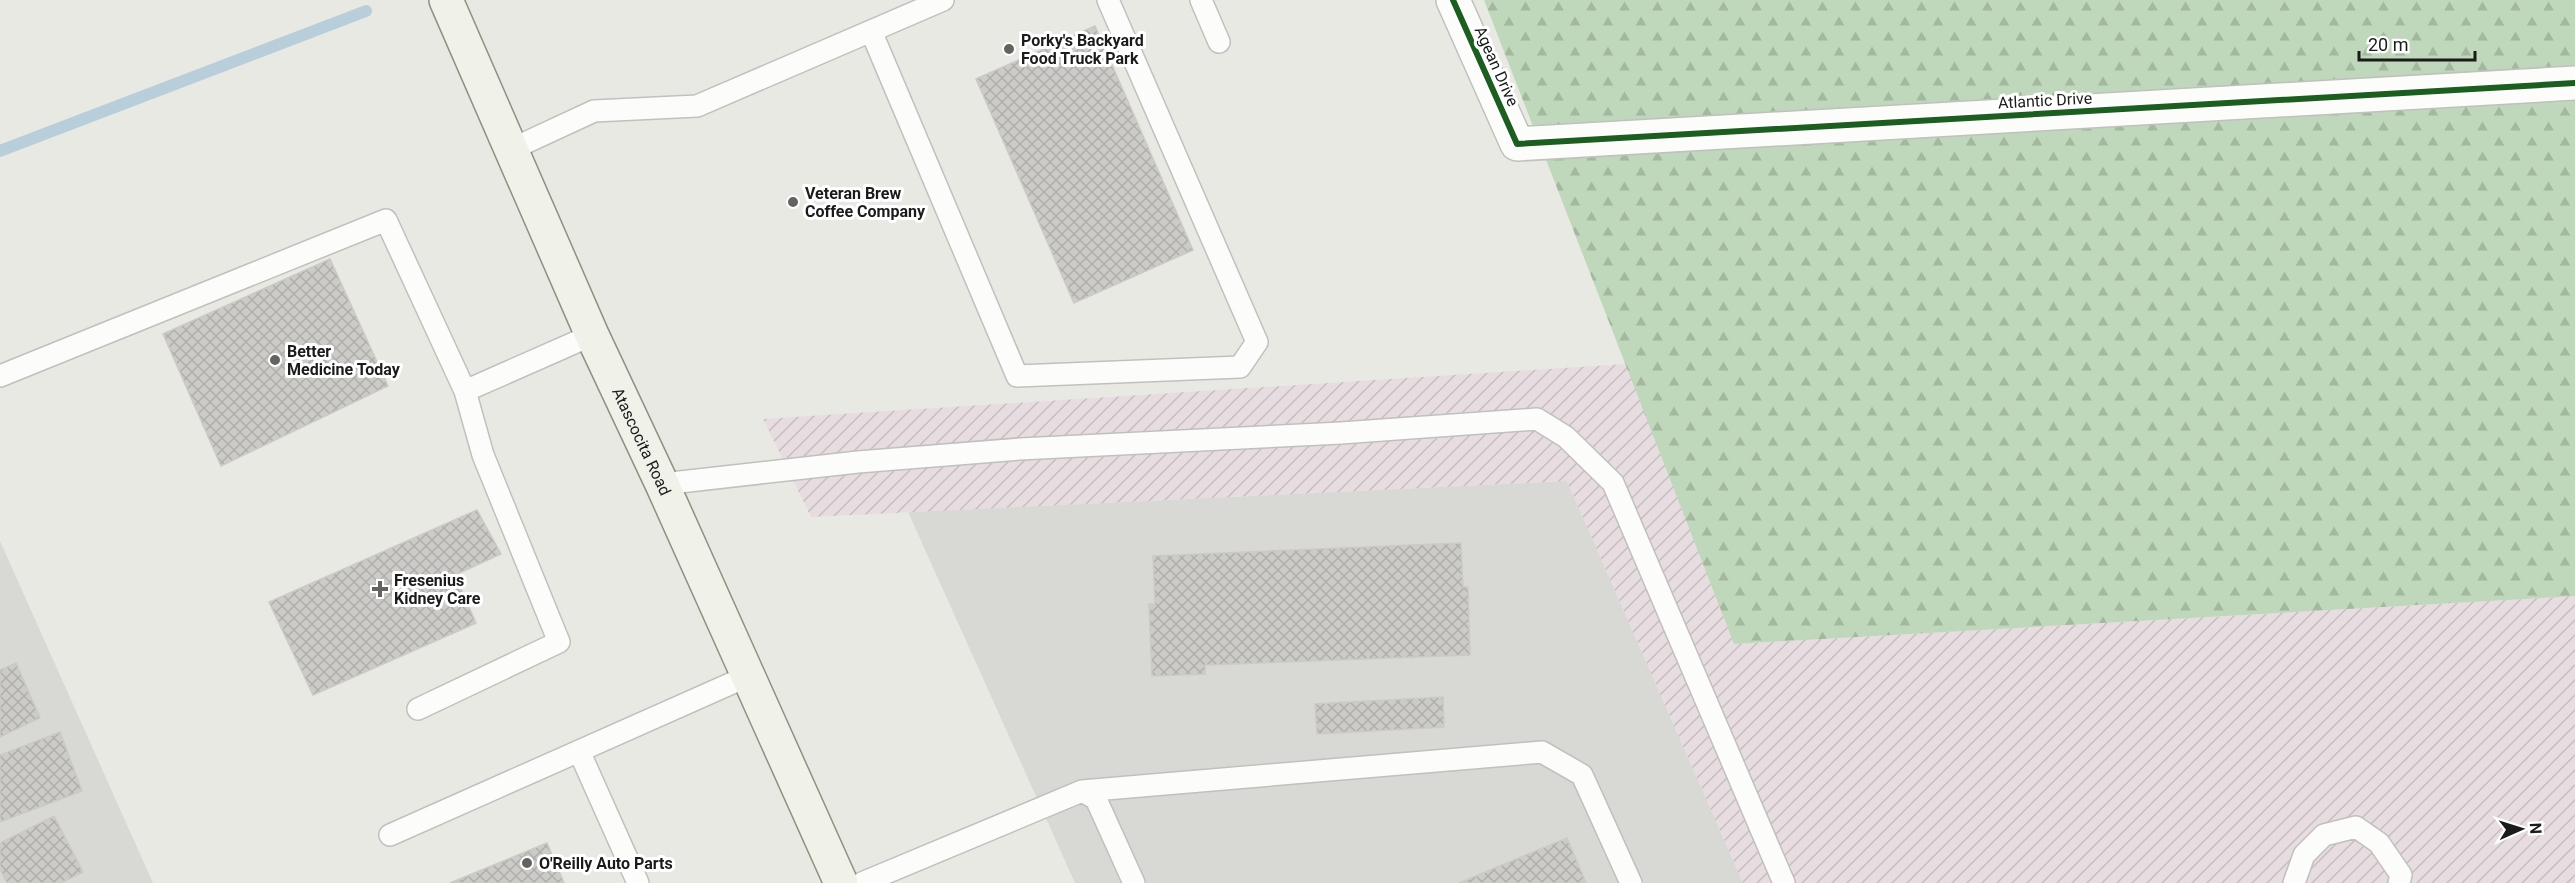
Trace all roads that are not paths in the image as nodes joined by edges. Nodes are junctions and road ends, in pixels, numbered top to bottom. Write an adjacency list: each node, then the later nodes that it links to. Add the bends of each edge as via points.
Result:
1 (446, 0): 10 (main road, Atascocita Road)
2 (943, 0): 6 (lane)
3 (1108, 0): 6 (lane, via 1257,342 1240,367 1017,376)
4 (1201, 0): 7 (lane)
5 (1453, 0): 9 (street, Agean Drive)
6 (871, 31): 10 (lane, via 697,106 594,111)
7 (1219, 42)
8 (2575, 84): 9 (street, Atlantic Drive)
9 (1517, 144)
10 (512, 149): 11 (main road, Atascocita Road)
11 (592, 335): 13 (lane); 14 (main road, Atascocita Road)
12 (0, 376): 13 (lane, via 386,220)
13 (465, 391): 16 (lane, via 483,455 560,642)
14 (662, 484): 15 (main road, Atascocita Road); 25 (lane, via 1020,449 1341,434 1537,419 1566,437 1613,483)
15 (748, 676): 17 (lane); 21 (main road, Atascocita Road)
16 (418, 709)
17 (579, 751): 19 (lane); 20 (lane)
18 (1082, 791): 22 (lane); 23 (lane, via 1096,799); 24 (lane, via 1542,752 1582,775)
19 (390, 835)
20 (638, 883)
21 (841, 883)
22 (862, 883)
23 (1134, 883)
24 (1631, 883)
25 (1784, 883)
26 (2290, 883): 27 (lane, via 2304,855 2324,835 2356,827 2379,843 2401,875)
27 (2399, 883)

